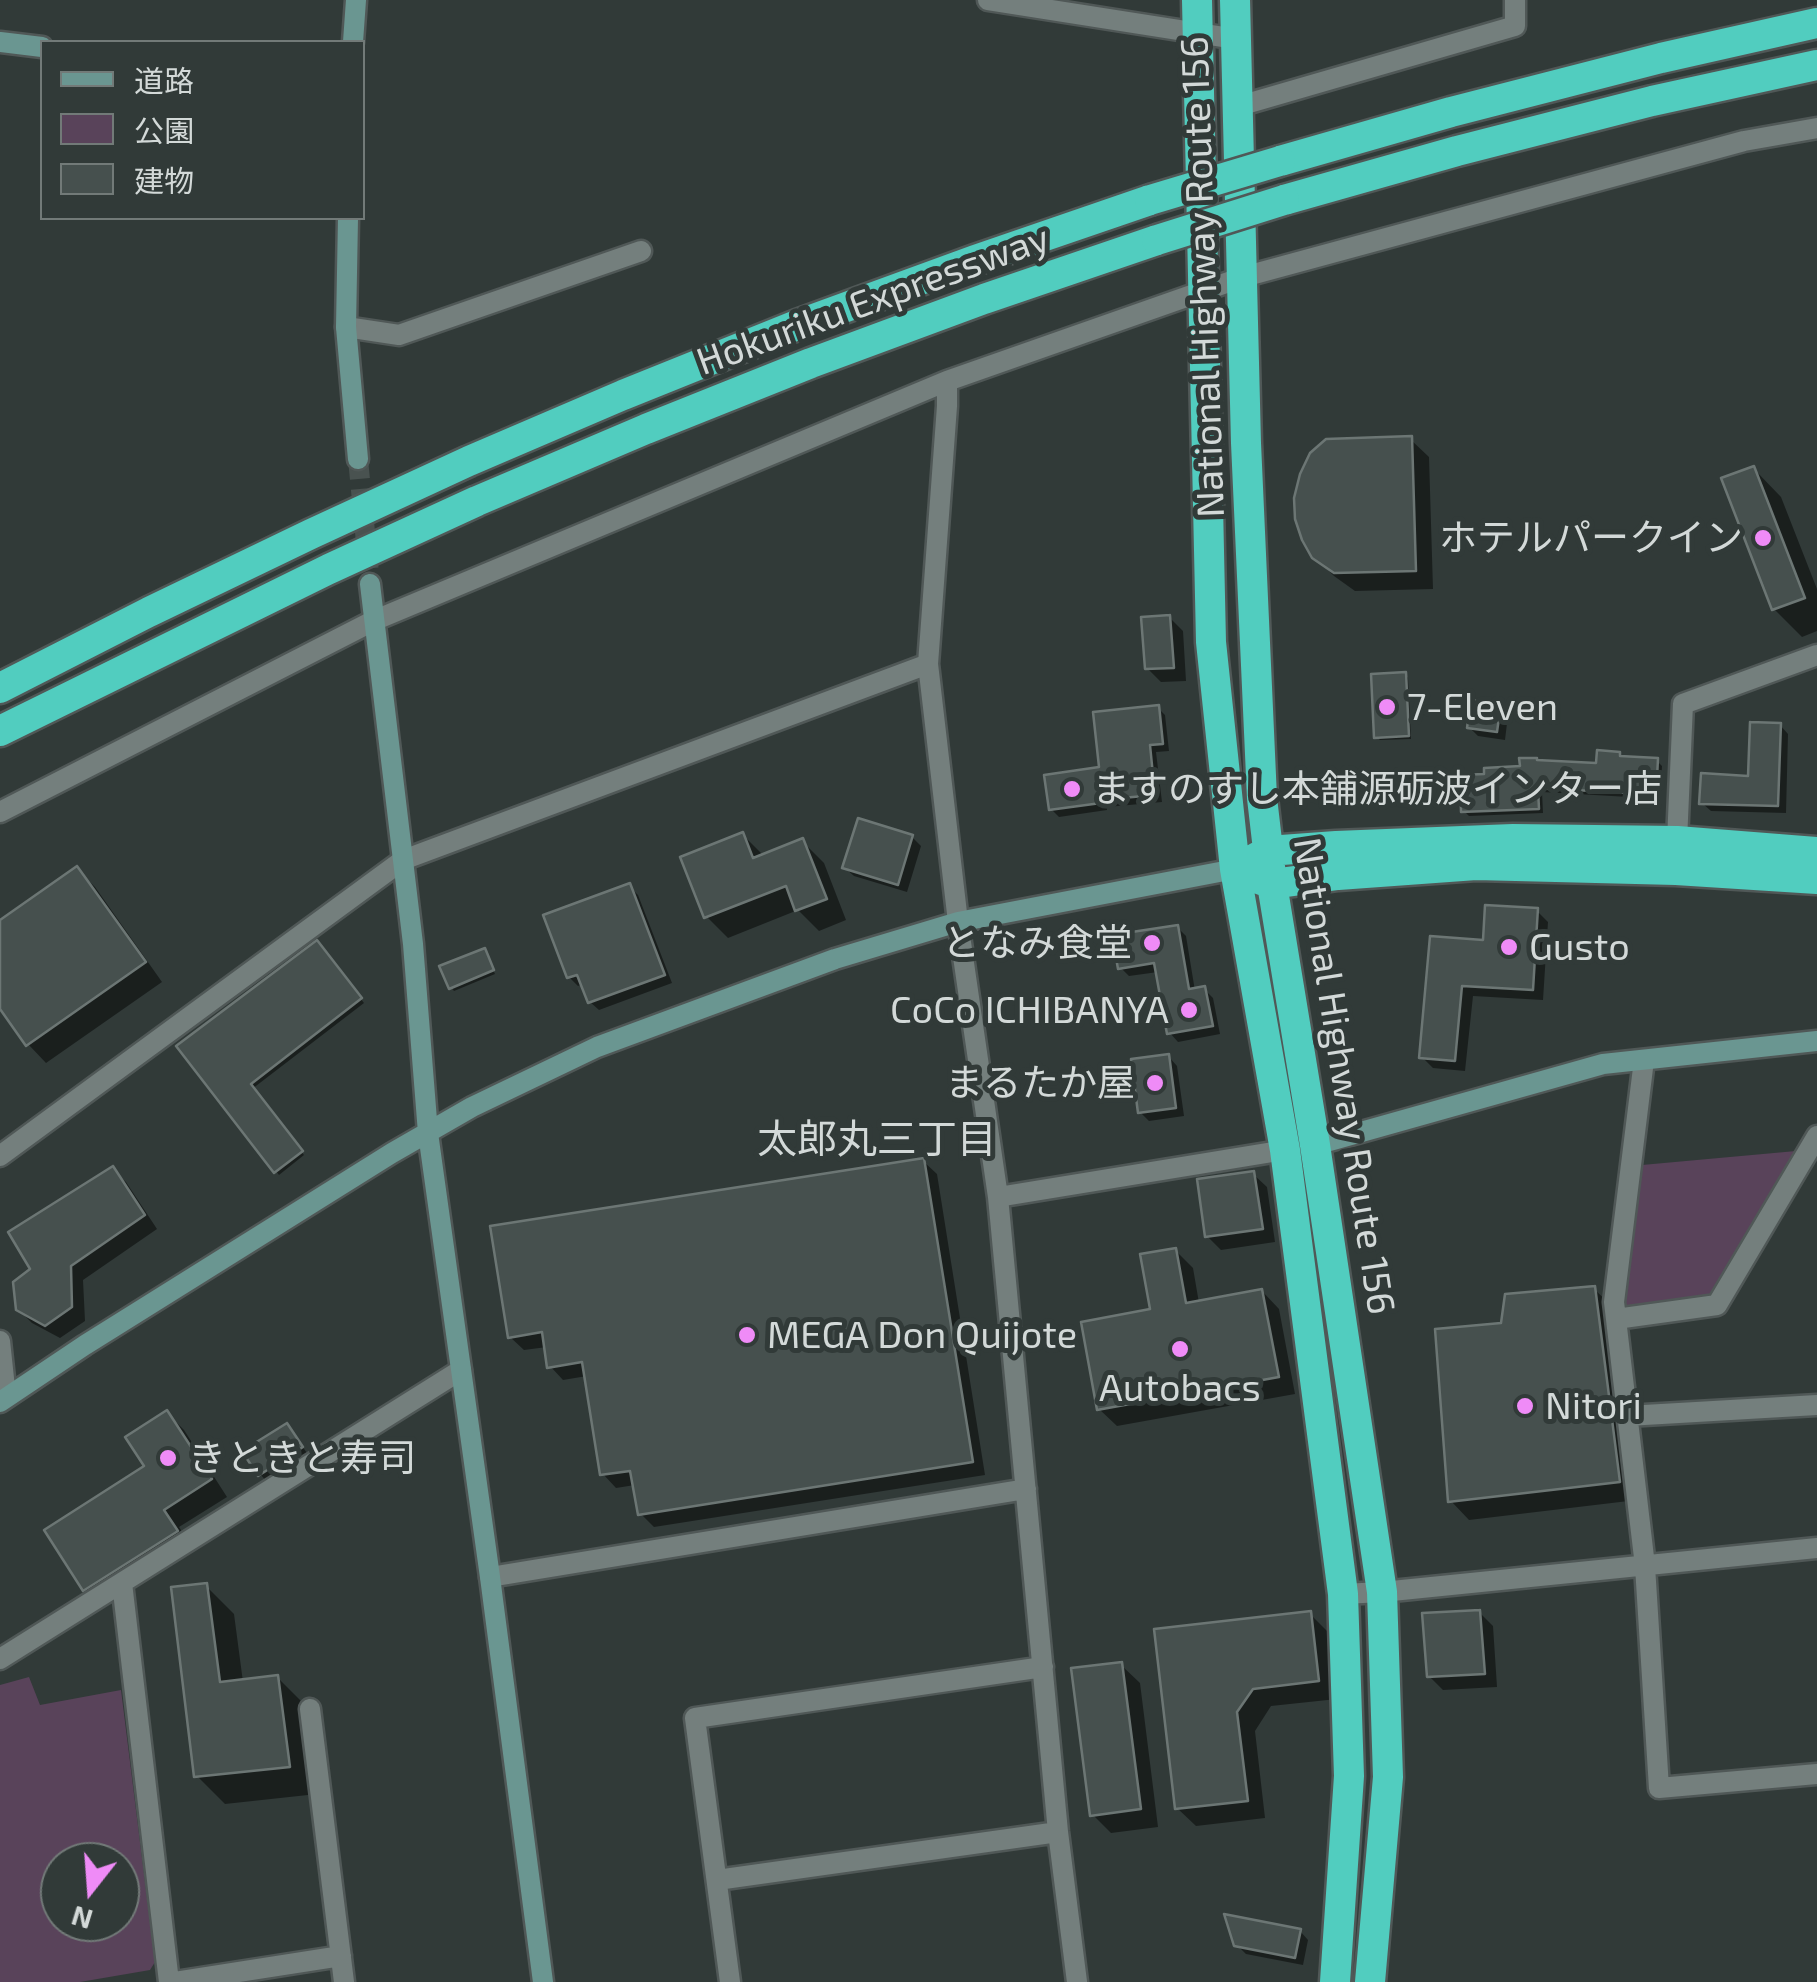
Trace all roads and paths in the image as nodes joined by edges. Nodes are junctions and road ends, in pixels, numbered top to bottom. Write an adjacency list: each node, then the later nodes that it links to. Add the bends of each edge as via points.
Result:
1 (356, 0): 9 (street)
2 (988, 0): 7 (street)
3 (1197, 0): 7 (highway, National Highway Route 156)
4 (1235, 0): 8 (highway, National Highway Route 156)
5 (1515, 0): 13 (street, via 1515,26)
6 (1817, 23): 26 (highway, Hokuriku Expressway, bridge, via 1604,72 1280,160 797,325 469,461)
7 (1198, 35): 8 (street); 18 (highway, National Highway Route 156)
8 (1236, 39): 13 (highway, National Highway Route 156)
9 (353, 40)
10 (0, 42): 11 (street)
11 (40, 47)
12 (1817, 65): 27 (highway, Hokuriku Expressway, bridge, via 1474,146 1284,200 984,299 646,428 477,501)
13 (1238, 106): 17 (highway, National Highway Route 156)
14 (1817, 128): 17 (street, via 1744,141)
15 (348, 220): 19 (street)
16 (641, 251): 19 (street, via 399,335)
17 (1242, 277): 18 (street); 30 (highway, National Highway Route 156)
18 (1205, 291): 20 (street); 33 (highway, National Highway Route 156, via 1212,642)
19 (346, 327): 21 (street)
20 (947, 380): 23 (street); 25 (street)
21 (358, 460)
22 (370, 584): 23 (street)
23 (373, 622): 28 (street); 32 (street)
24 (1817, 655): 29 (street, via 1683,704)
25 (928, 664): 32 (street); 36 (street)
26 (0, 688)
27 (0, 731)
28 (0, 812)
29 (1677, 841): 30 (highway, via 1513,839); 31 (highway)
30 (1268, 851): 33 (highway); 35 (highway, National Highway Route 156)
31 (1817, 852)
32 (403, 860): 39 (street); 43 (street)
33 (1234, 870): 35 (highway); 36 (street); 42 (highway, National Highway Route 156)
34 (1817, 879): 35 (highway, via 1476,865)
35 (1272, 884): 41 (highway, National Highway Route 156)
36 (958, 922): 39 (street, via 596,1047); 44 (street)
37 (1817, 1040): 38 (street)
38 (1644, 1060): 41 (street, via 1603,1064); 45 (street)
39 (428, 1134): 47 (street); 48 (street)
40 (1817, 1136): 45 (street, via 1717,1305)
41 (1316, 1145): 56 (highway, National Highway Route 156)
42 (1285, 1150): 44 (street); 57 (highway, National Highway Route 156)
43 (0, 1156)
44 (998, 1196): 51 (street)
45 (1616, 1319): 50 (street)
46 (0, 1341): 48 (street)
47 (461, 1370): 54 (street); 55 (street)
48 (3, 1399)
49 (1817, 1405): 50 (street)
50 (1627, 1416): 53 (street)
51 (1026, 1489): 54 (street); 59 (street)
52 (1817, 1548): 53 (street)
53 (1644, 1566): 56 (street); 61 (street, via 1660,1788)
54 (490, 1577): 67 (street)
55 (122, 1583): 58 (street); 65 (street)
56 (1382, 1592): 57 (street); 71 (highway, National Highway Route 156, via 1388,1776)
57 (1343, 1594): 70 (highway, National Highway Route 156, via 1348,1776)
58 (0, 1659)
59 (1043, 1667): 62 (street); 63 (street, via 696,1718)
60 (310, 1709): 64 (street)
61 (1817, 1774)
62 (1058, 1832): 63 (street); 69 (street)
63 (717, 1880): 68 (street)
64 (341, 1956): 65 (street); 66 (street)
65 (172, 1982)
66 (344, 1982)
67 (543, 1982)
68 (730, 1982)
69 (1076, 1982)
70 (1334, 1982)
71 (1370, 1982)

